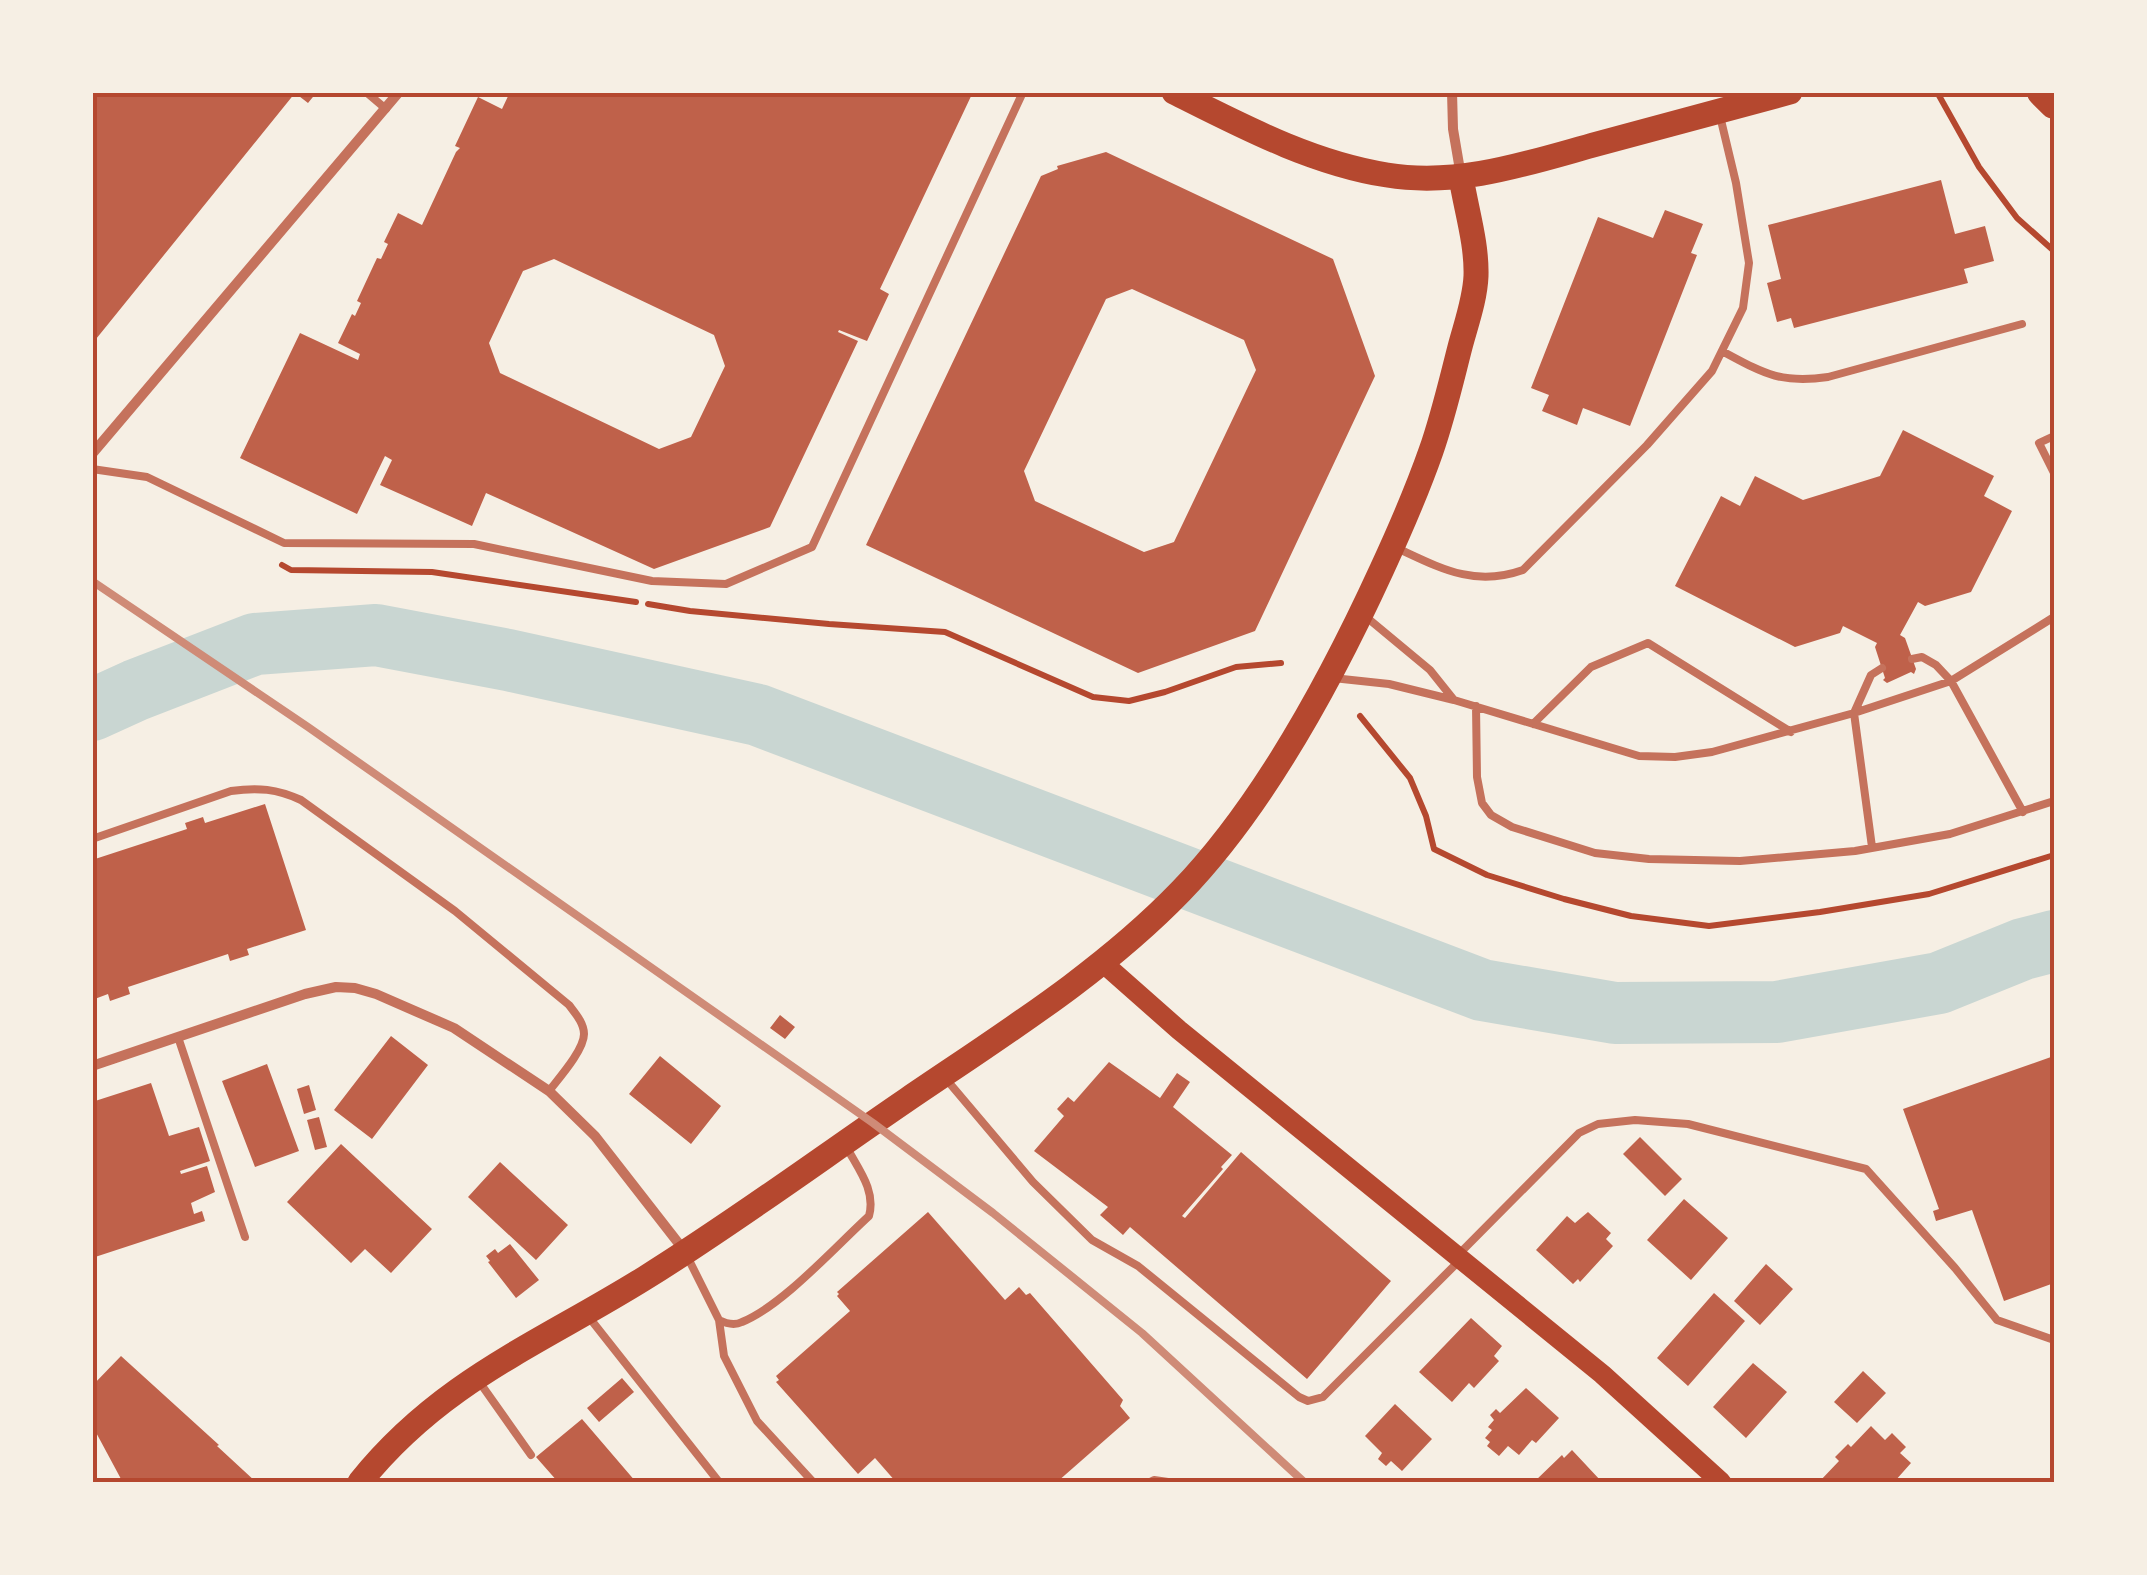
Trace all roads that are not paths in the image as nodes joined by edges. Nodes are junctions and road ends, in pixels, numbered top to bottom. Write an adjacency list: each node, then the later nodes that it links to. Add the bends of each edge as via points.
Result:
1 (366, 92): 9 (lane)
2 (398, 92): 9 (street)
3 (1023, 92): 16 (lane, via 812,547 726,584 652,581 474,544 284,543 147,478)
4 (1174, 92): 11 (main road, via 1348,167 1412,178)
5 (1452, 92): 11 (street)
6 (1790, 92): 10 (main road)
7 (2042, 92): 8 (highway)
8 (2054, 104)
9 (386, 109): 15 (street)
10 (1718, 112): 11 (main road); 13 (lane, via 1749,263 1742,308)
11 (1461, 177): 18 (main road, via 1474,294 1431,452)
12 (2022, 324): 13 (lane, via 1798,381 1763,373)
13 (1722, 351): 18 (lane, via 1648,445 1523,570 1453,574)
14 (2054, 436): 17 (lane, via 2039,444)
15 (92, 454)
16 (92, 469)
17 (2054, 473)
18 (1392, 546): 19 (main road)
19 (1362, 613): 23 (main road); 25 (lane, via 1430,670)
20 (2054, 618): 24 (lane)
21 (1912, 660): 24 (lane, via 1922,657)
22 (1882, 668): 27 (lane, via 1871,675)
23 (1328, 677): 25 (lane); 34 (main road, via 1211,856)
24 (1951, 681): 27 (lane); 31 (lane)
25 (1454, 700): 26 (lane)
26 (1476, 706): 28 (lane); 33 (lane, via 1482,803 1512,828 1594,852 1648,859 1740,861)
27 (1854, 713): 29 (lane); 33 (lane)
28 (1534, 724): 29 (lane, via 1638,756 1712,752); 29 (lane, via 1591,668 1648,643)
29 (1790, 732)
30 (2054, 801): 31 (lane)
31 (2023, 812): 33 (lane)
32 (92, 839): 38 (lane, via 231,791 280,790 301,800 455,910 569,1005 585,1036)
33 (1872, 848)
34 (1102, 962): 37 (main road); 42 (main road)
35 (178, 1037): 36 (street); 38 (street, via 305,994 354,988 454,1028); 40 (lane)
36 (92, 1066)
37 (942, 1076): 39 (main road); 42 (lane, via 1092,1240 1138,1266 1308,1401 1323,1397)
38 (550, 1091): 41 (street, via 595,1136)
39 (844, 1143): 41 (main road); 44 (lane, via 871,1193 868,1216 780,1299 739,1324)
40 (245, 1237)
41 (685, 1252): 43 (main road); 44 (lane)
42 (1459, 1258): 45 (lane, via 1578,1133 1635,1120 1688,1124 1866,1169 1998,1320); 53 (main road)
43 (585, 1312): 46 (main road); 49 (lane)
44 (719, 1320): 50 (lane, via 724,1356 757,1422)
45 (2054, 1340)
46 (475, 1377): 47 (lane); 48 (main road, via 423,1415)
47 (531, 1455)
48 (360, 1482)
49 (719, 1482)
50 (813, 1482)
51 (1150, 1482): 52 (lane)
52 (1168, 1482)
53 (1721, 1482)

